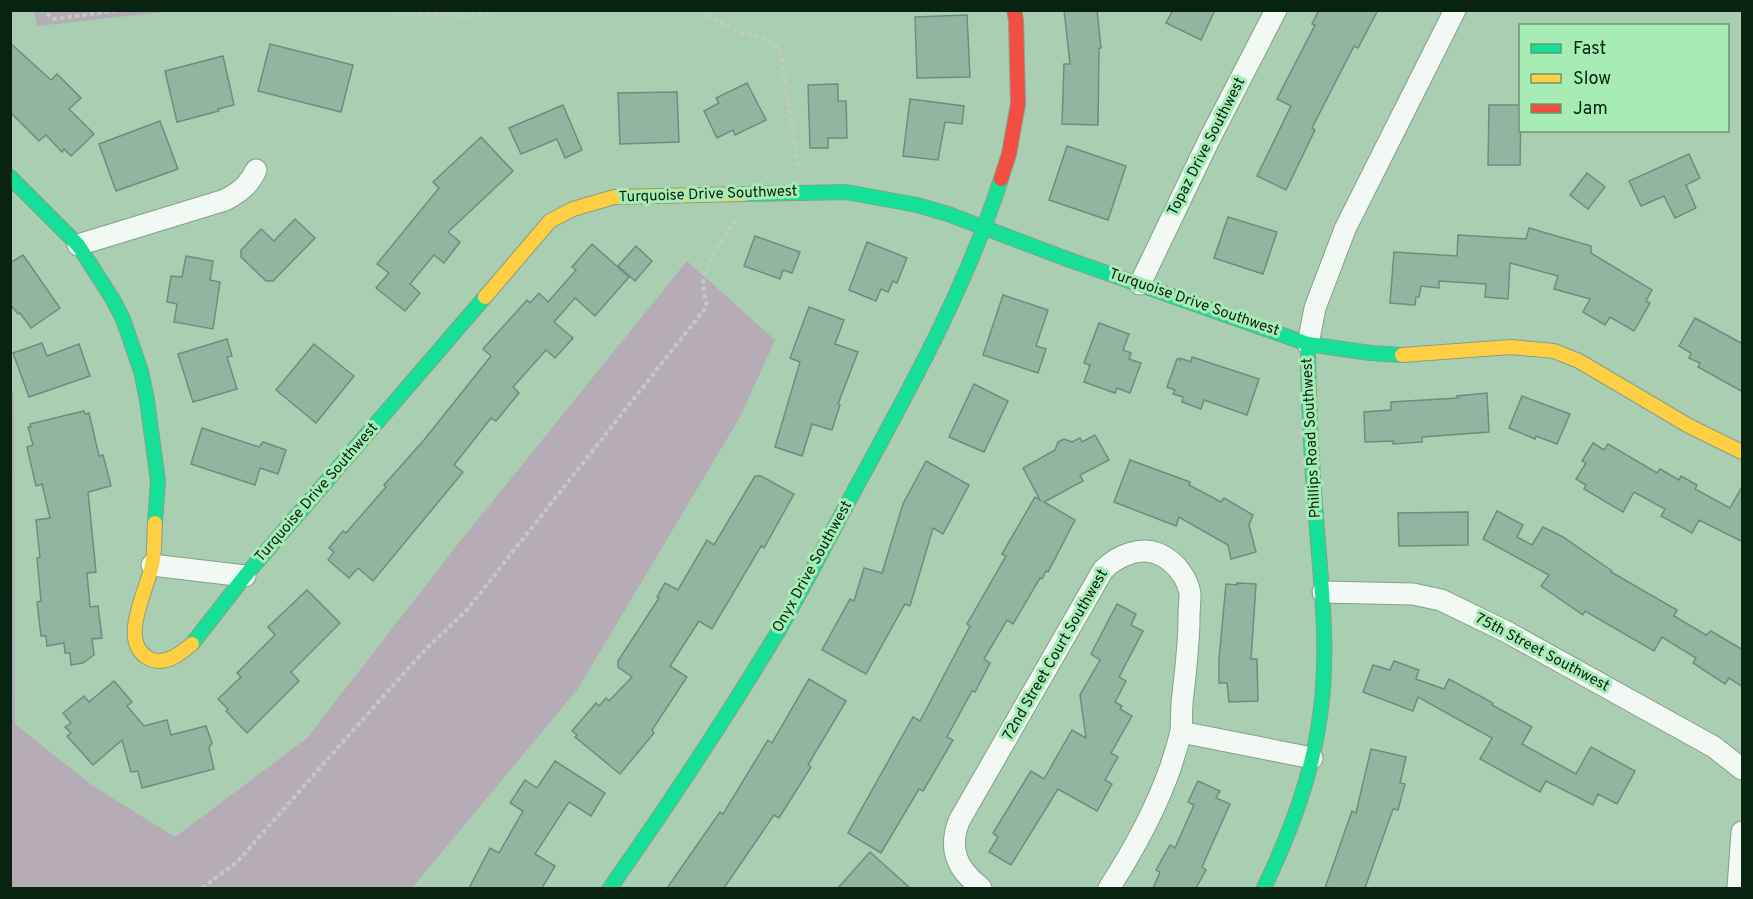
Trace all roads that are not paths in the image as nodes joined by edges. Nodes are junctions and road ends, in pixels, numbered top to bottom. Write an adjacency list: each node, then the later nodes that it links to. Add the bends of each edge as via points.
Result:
1 (1014, 10): 6 (street, Onyx Drive Southwest, via 1018,104 1009,154)
2 (1276, 10): 8 (street, Topaz Drive Southwest)
3 (1455, 10): 9 (street, Phillips Road Southwest, via 1345,229 1315,308)
4 (256, 170): 7 (street, via 240,192 225,200)
5 (10, 177): 7 (street, Turquoise Drive Southwest)
6 (985, 228): 8 (street, Turquoise Drive Southwest); 12 (street, Turquoise Drive Southwest, via 917,205 846,192 614,197 590,201 567,211 550,221); 18 (street, Onyx Drive Southwest, via 932,343 779,629)
7 (78, 245): 11 (street, Turquoise Drive Southwest, via 123,319 141,371 158,481)
8 (1140, 284): 9 (street, Turquoise Drive Southwest)
9 (1308, 344): 10 (street, Turquoise Drive Southwest, via 1370,353 1511,346 1554,351); 13 (street, Phillips Road Southwest)
10 (1743, 452)
11 (152, 565): 12 (street); 12 (street, Turquoise Drive Southwest, via 138,610 134,640 142,655 155,661 172,659 190,645)
12 (245, 576)
13 (1323, 592): 15 (street, Phillips Road Southwest, via 1323,690); 16 (street, 75th Street Southwest, via 1413,594 1441,600 1714,747)
14 (1180, 732): 15 (street); 19 (street, 72nd Street Court Southwest, via 1190,594 1175,566 1162,556 1149,552 1129,554 1102,570 953,836 967,877); 20 (street, 72nd Street Court Southwest, via 1158,798)
15 (1312, 758): 21 (street, Phillips Road Southwest, via 1295,821)
16 (1743, 769)
17 (1743, 832): 22 (street)
18 (610, 888)
19 (981, 888)
20 (1109, 888)
21 (1264, 888)
22 (1738, 888)

